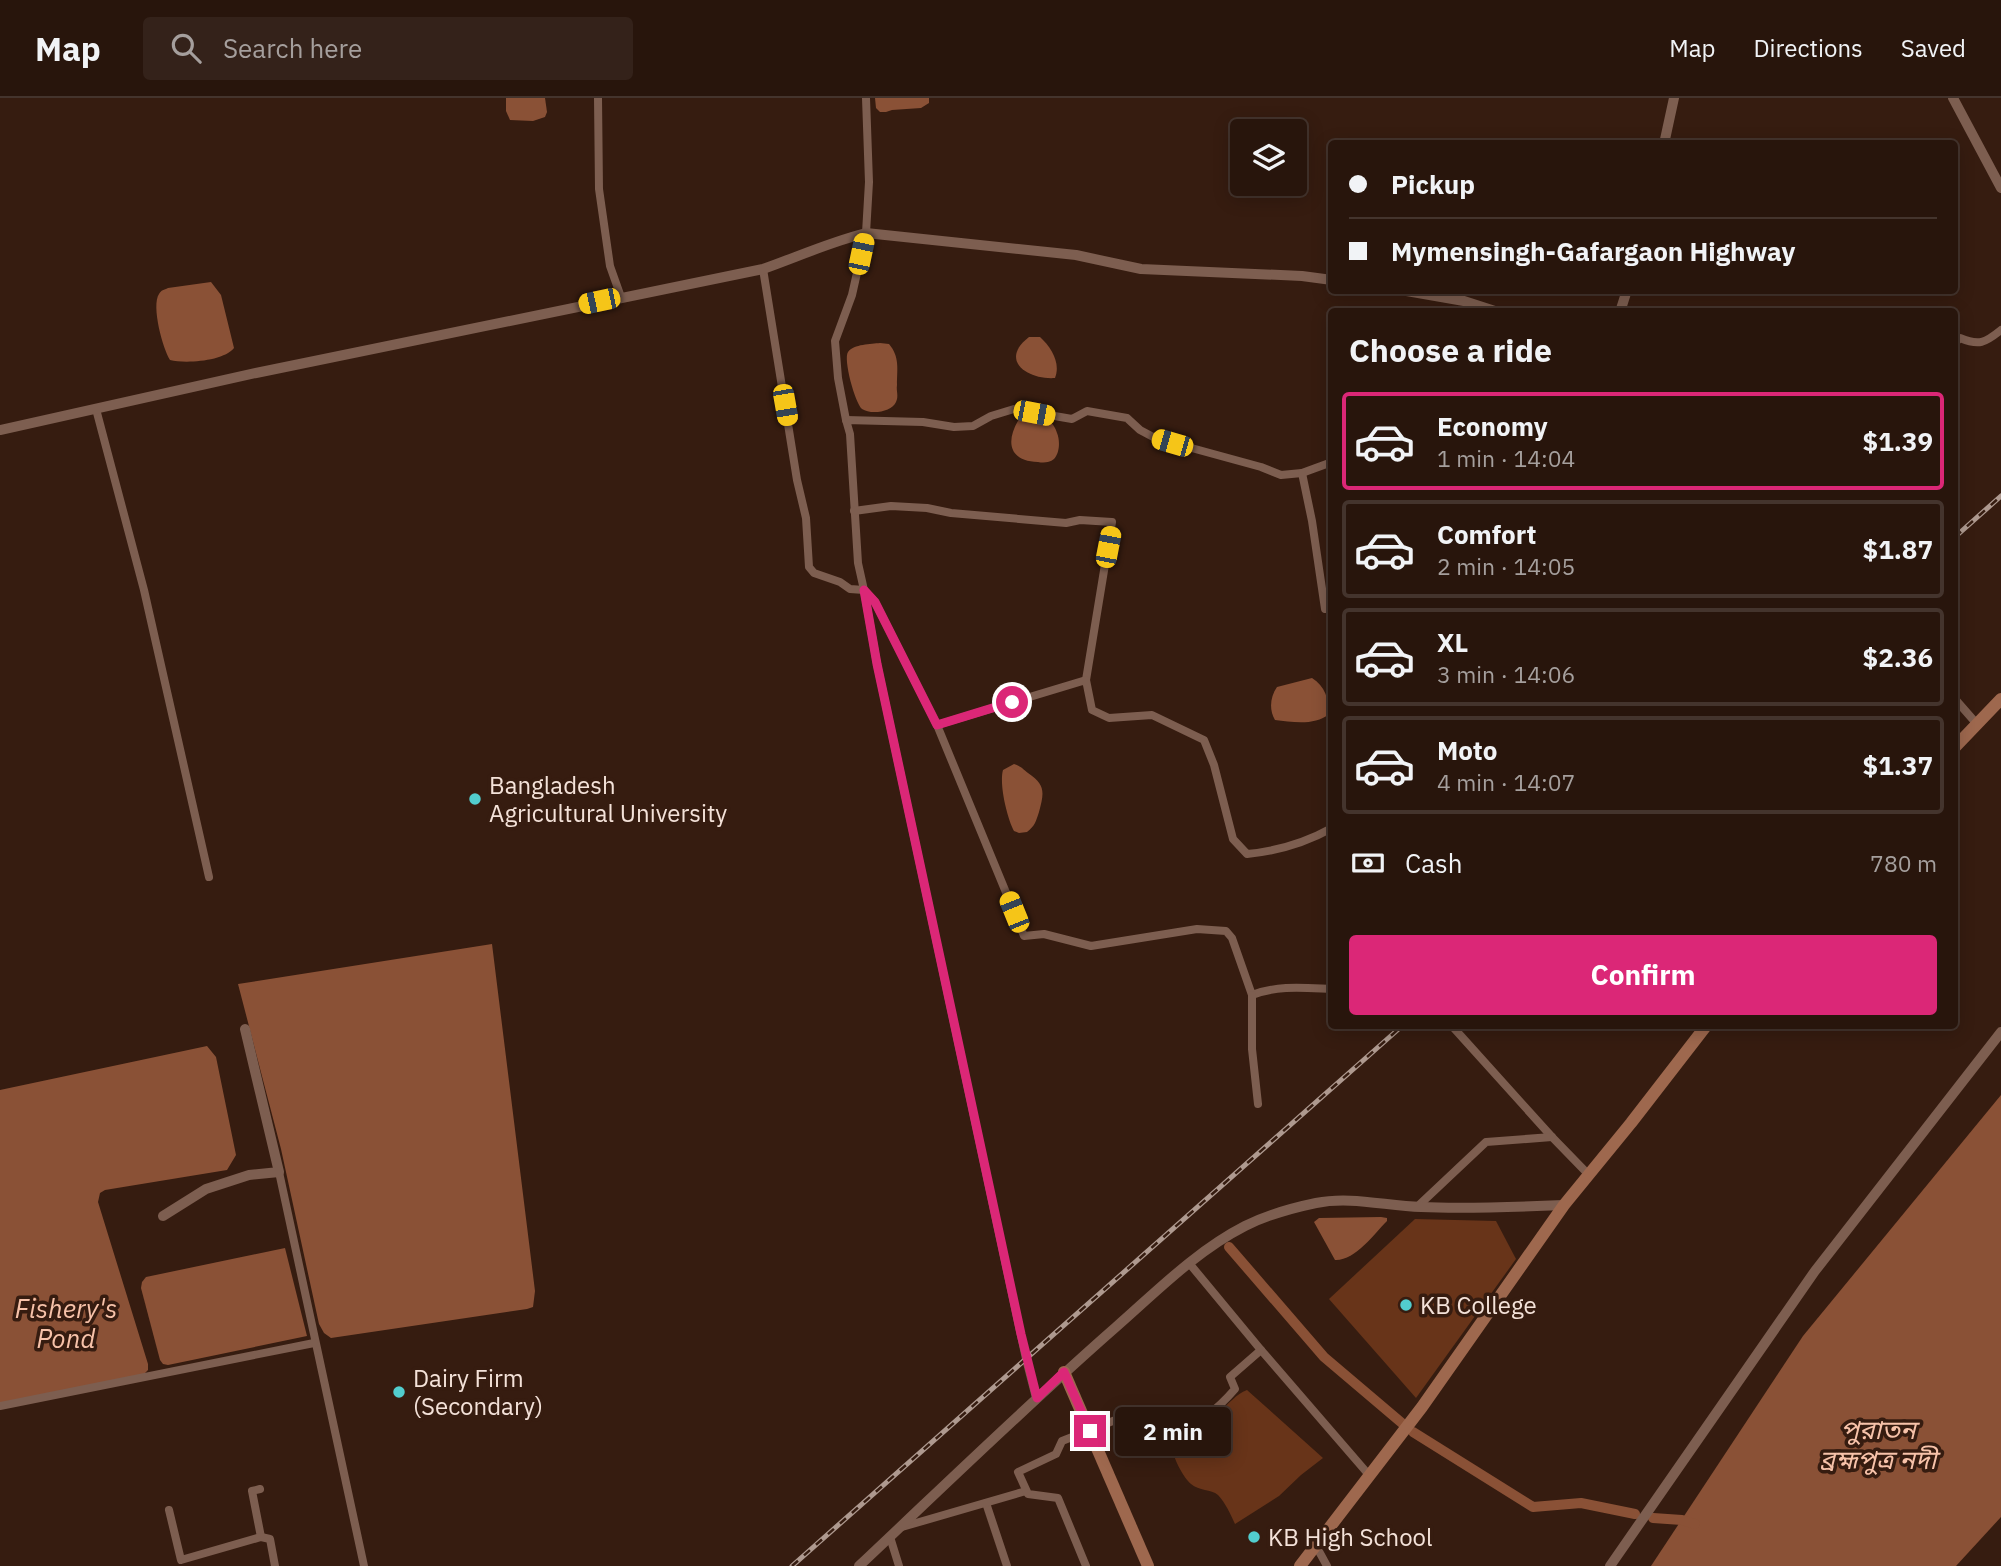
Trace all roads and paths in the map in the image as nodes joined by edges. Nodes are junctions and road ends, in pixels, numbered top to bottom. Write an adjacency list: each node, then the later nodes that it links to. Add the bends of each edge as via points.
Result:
1 (598, 98): 11 (street, via 599,190 610,266)
2 (866, 98): 7 (street)
3 (1674, 98): 5 (street)
4 (1953, 98): 6 (street)
5 (1665, 140)
6 (2001, 188)
7 (866, 233): 8 (street); 9 (street, via 1076,256 1141,269); 16 (street, via 852,295 835,341)
8 (763, 269): 11 (street); 21 (street, via 806,519 809,568 850,589)
9 (1328, 279)
10 (1424, 294): 12 (street)
11 (621, 297): 15 (street)
12 (1486, 308)
13 (2001, 330): 14 (street, via 1973,344)
14 (1958, 339)
15 (96, 409): 17 (street); 30 (street, via 144,590)
16 (846, 420): 19 (street, via 954,427 972,426 1014,409 1072,419 1087,411 1127,418 1156,438 1281,475); 20 (street)
17 (0, 430)
18 (1328, 463): 19 (street)
19 (1302, 473): 22 (street)
20 (854, 511): 21 (street); 23 (street, via 891,506 1066,523 1112,522)
21 (864, 590): 27 (street, via 875,602); 48 (street)
22 (1325, 609)
23 (1086, 680): 27 (street); 29 (street, via 1092,710 1109,718 1152,715 1204,740 1233,839 1248,854 1285,849)
24 (2001, 699): 26 (main road)
25 (1958, 702): 26 (street)
26 (1976, 723): 28 (main road)
27 (937, 725): 32 (street, via 1024,936 1044,934 1091,946 1197,929 1226,931)
28 (1958, 744)
29 (1328, 830)
30 (209, 877)
31 (1328, 989): 32 (street, via 1266,989)
32 (1252, 995): 37 (street)
33 (1455, 1029): 38 (street)
34 (1704, 1029): 40 (main road)
35 (245, 1030): 39 (street)
36 (2001, 1032): 69 (street, via 1815,1271)
37 (1258, 1104)
38 (1552, 1136): 40 (street); 42 (street, via 1486,1142)
39 (279, 1172): 43 (street, via 249,1175 206,1189); 45 (street)
40 (1588, 1174): 41 (main road)
41 (1564, 1205): 42 (street); 51 (main road)
42 (1417, 1207): 44 (street, via 1331,1201 1301,1207 1246,1225)
43 (163, 1216)
44 (1189, 1263): 46 (street); 47 (street)
45 (314, 1343): 49 (street); 61 (street)
46 (1261, 1350): 50 (street, via 1230,1377 1235,1389 1229,1396 1205,1418 1169,1438 1135,1448 1118,1419); 51 (street)
47 (1064, 1372): 48 (street); 50 (main road)
48 (1037, 1398): 56 (street)
49 (0, 1406)
50 (1090, 1431): 53 (street, via 1062,1441 1056,1454 1018,1472); 66 (main road)
51 (1369, 1475): 59 (main road)
52 (260, 1489): 57 (street, via 253,1491)
53 (1026, 1491): 54 (street); 65 (street, via 1058,1498)
54 (986, 1503): 56 (street); 64 (street)
55 (169, 1510): 57 (street, via 181,1560)
56 (900, 1528): 58 (street)
57 (261, 1537): 60 (street, via 271,1539)
58 (890, 1537): 62 (street); 63 (street)
59 (1315, 1544): 67 (main road); 68 (street)
60 (275, 1566)
61 (364, 1566)
62 (859, 1566)
63 (899, 1566)
64 (1007, 1566)
65 (1086, 1566)
66 (1147, 1566)
67 (1300, 1566)
68 (1327, 1566)
69 (1610, 1566)

